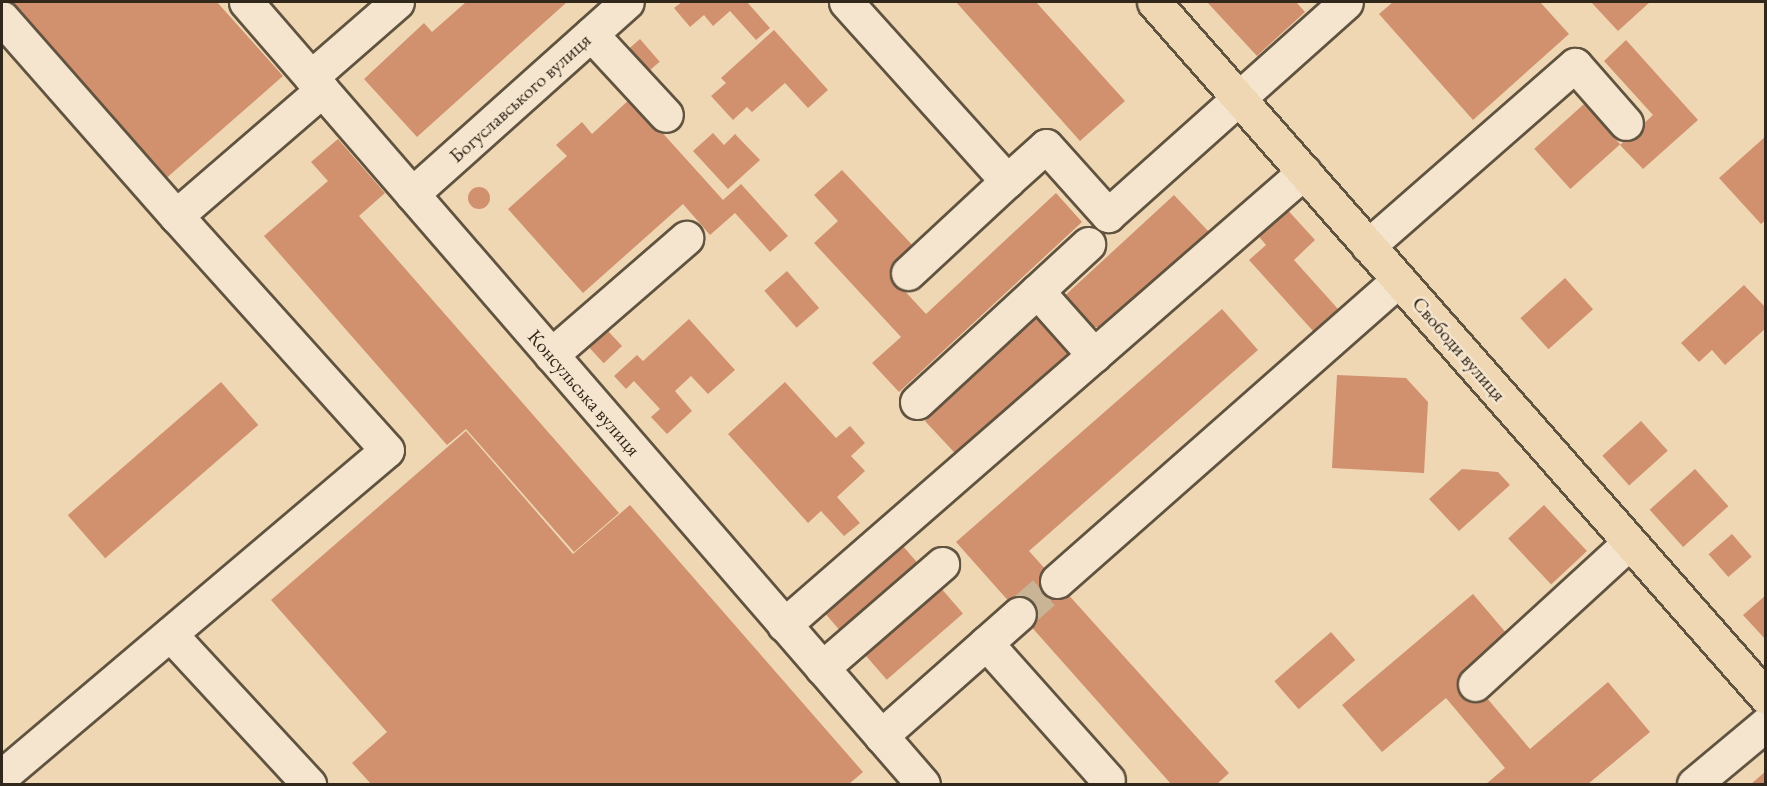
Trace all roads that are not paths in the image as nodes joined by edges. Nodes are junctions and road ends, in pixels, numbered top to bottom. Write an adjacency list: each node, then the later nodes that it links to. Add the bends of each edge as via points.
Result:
1 (246, 2): 9 (street, Консульська вулиця)
2 (397, 2): 9 (street)
3 (627, 2): 8 (street, Богуславського вулиця)
4 (846, 2): 14 (street)
5 (1154, 2): 10 (main road, Свободи вулиця)
6 (1346, 2): 10 (street)
7 (2, 18): 16 (street)
8 (591, 34): 11 (street); 15 (street, Богуславського вулиця)
9 (316, 83): 15 (street, Консульська вулиця); 16 (street)
10 (1239, 98): 13 (main road, Свободи вулиця); 14 (street, via 1108,214 1046,146)
11 (666, 115)
12 (1626, 123): 19 (street, via 1575,64)
13 (1304, 172): 19 (main road, Свободи вулиця); 24 (street)
14 (1007, 182): 20 (street)
15 (412, 194): 23 (street, Консульська вулиця)
16 (176, 216): 31 (street, via 387,450)
17 (686, 238): 23 (street)
18 (1088, 244): 22 (street)
19 (1368, 246): 21 (main road, Свободи вулиця)
20 (908, 273)
21 (1398, 280): 26 (main road, Свободи вулиця); 28 (street)
22 (1037, 291): 24 (street); 25 (street)
23 (551, 355): 30 (street, Консульська вулиця)
24 (1094, 355): 30 (street)
25 (918, 402)
26 (1629, 543): 34 (street); 35 (main road, Свободи вулиця)
27 (942, 564): 33 (street)
28 (1057, 581)
29 (1019, 614): 32 (street)
30 (784, 625): 33 (street, Консульська вулиця)
31 (170, 634): 38 (street); 40 (street)
32 (986, 643): 37 (street); 39 (street)
33 (822, 668): 37 (street, Консульська вулиця)
34 (1475, 684)
35 (1766, 697)
36 (1766, 724): 42 (street)
37 (881, 736): 41 (street, Консульська вулиця)
38 (2, 776)
39 (1108, 780)
40 (309, 784)
41 (923, 784)
42 (1694, 784)

